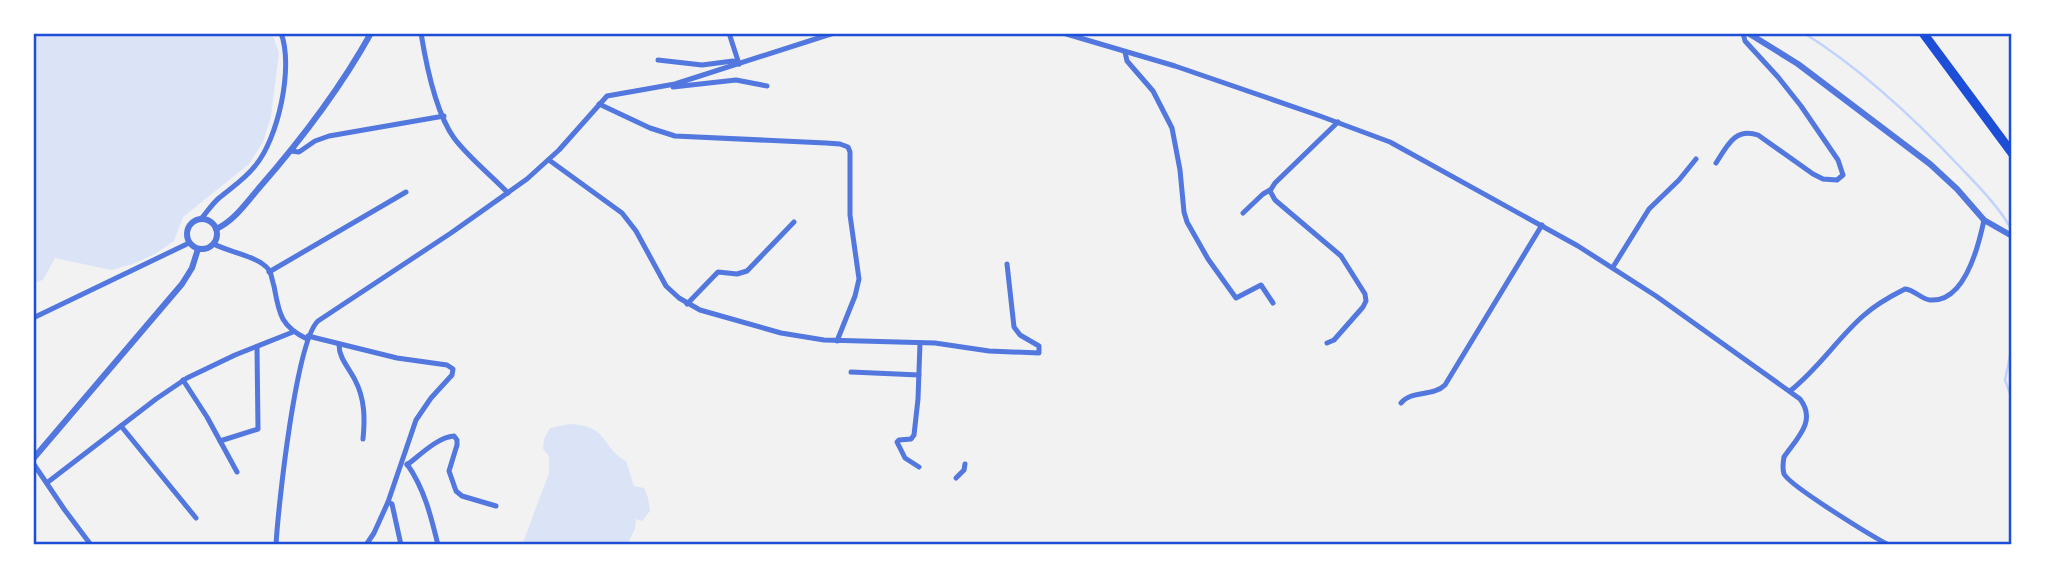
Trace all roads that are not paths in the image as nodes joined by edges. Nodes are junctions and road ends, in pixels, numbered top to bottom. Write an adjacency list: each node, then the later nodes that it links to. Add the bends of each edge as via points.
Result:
1 (281, 33): 26 (street, via 286,66 271,141 252,171)
2 (371, 33): 17 (street)
3 (421, 33): 15 (street)
4 (729, 33): 11 (street)
5 (834, 33): 11 (street)
6 (1063, 33): 9 (street)
7 (1746, 33): 21 (street, via 1745,41 1791,92 1827,142 1843,175 1838,180 1819,177 1751,132 1734,138); 27 (street, via 1798,64 1930,164)
8 (1923, 33): 18 (highway)
9 (1125, 52): 16 (street); 38 (street, via 1172,128 1185,218 1208,259 1236,298 1261,285)
10 (658, 60): 11 (street)
11 (740, 64): 12 (street)
12 (669, 86): 13 (street, via 736,80); 14 (street, via 614,93)
13 (766, 86)
14 (599, 104): 20 (street); 43 (street, via 675,136 848,147 850,215 859,279)
15 (444, 116): 17 (street, via 329,136 299,152); 24 (street, via 457,141)
16 (1338, 122): 22 (street); 29 (street, via 1390,142)
17 (291, 151): 30 (street, via 233,218)
18 (2012, 153)
19 (1696, 159): 36 (street, via 1649,209)
20 (549, 160): 24 (street); 39 (street, via 627,218 666,286)
21 (1716, 163)
22 (1270, 190): 25 (street); 45 (street, via 1275,200 1341,256 1365,294 1363,307)
23 (406, 192): 37 (street)
24 (508, 193): 42 (street, via 318,321)
25 (1243, 213)
26 (201, 219): 30 (street, via 209,220); 32 (street, via 188,227)
27 (1984, 220): 31 (street); 51 (street, via 1970,267 1951,292 1930,300 1905,289 1875,307)
28 (794, 222): 39 (street, via 747,271 718,272)
29 (1542, 225): 36 (street); 52 (street, via 1445,385 1438,391 1408,396)
30 (216, 229): 33 (street)
31 (2012, 236)
32 (189, 243): 34 (street); 40 (street)
33 (214, 244): 34 (street); 37 (street, via 258,262)
34 (198, 249): 57 (street, via 182,284)
35 (1007, 264): 44 (street, via 1014,327 1037,344 1040,352)
36 (1613, 267): 51 (street)
37 (269, 272): 41 (street, via 280,313)
38 (1273, 303)
39 (687, 304): 43 (street, via 764,329)
40 (33, 318)
41 (293, 332): 42 (street); 47 (street)
42 (308, 338): 46 (street); 68 (street, via 284,469)
43 (837, 341): 44 (street)
44 (920, 343): 49 (street)
45 (1327, 343)
46 (339, 345): 54 (street, via 364,406); 56 (street, via 453,368 416,419)
47 (257, 347): 50 (street); 55 (street, via 258,429)
48 (851, 372): 49 (street)
49 (919, 375): 60 (street, via 915,435 897,442 905,457)
50 (183, 380): 53 (street); 55 (street)
51 (1790, 391): 72 (street, via 1804,405 1807,419 1784,457 1784,474)
52 (1401, 403)
53 (121, 426): 63 (street); 66 (street)
54 (363, 439)
55 (220, 441): 61 (street)
56 (402, 458): 59 (street); 64 (street)
57 (33, 461): 63 (street)
58 (965, 464): 62 (street)
59 (407, 465): 65 (street, via 454,436 457,445 449,471 456,491); 71 (street, via 425,496)
60 (919, 467)
61 (237, 472)
62 (957, 478)
63 (48, 482): 67 (street)
64 (388, 502): 69 (street); 70 (street)
65 (496, 506)
66 (196, 518)
67 (91, 545)
68 (276, 545)
69 (366, 545)
70 (401, 545)
71 (438, 545)
72 (1889, 545)

